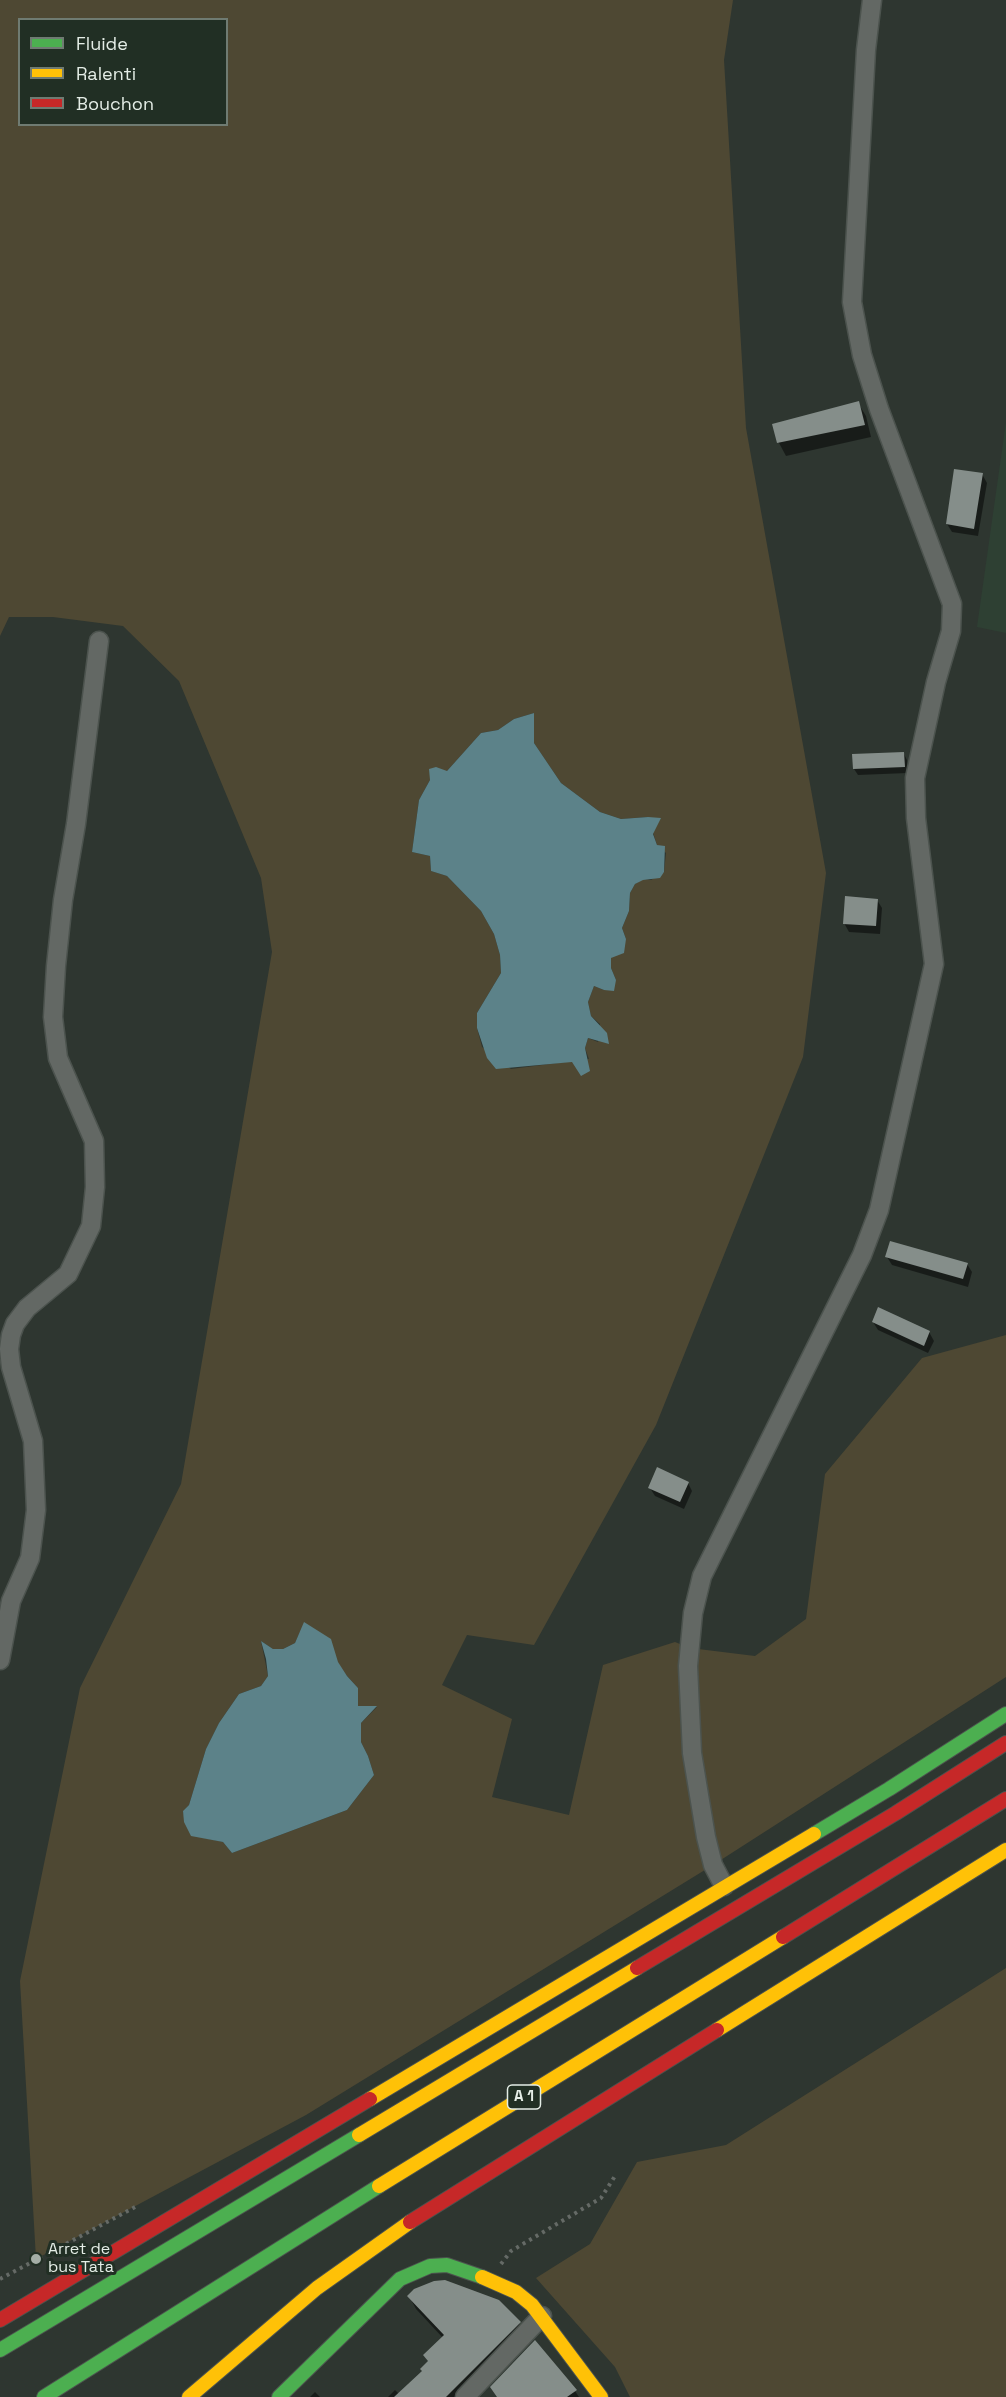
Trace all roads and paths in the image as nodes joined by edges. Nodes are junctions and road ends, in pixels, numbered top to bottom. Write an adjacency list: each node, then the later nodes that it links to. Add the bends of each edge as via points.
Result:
1 (872, 0): 8 (street, via 852,302 862,356 879,409 952,604 951,632 915,778 916,818 934,964 879,1210 862,1255 702,1576 693,1612 688,1666 692,1753 706,1837 713,1865)
2 (99, 641): 3 (street, via 62,911 54,1017 58,1058 94,1142 95,1187 91,1226 69,1274 27,1308 10,1335 11,1367 33,1441 36,1509 30,1558 11,1601)
3 (0, 1660)
4 (1006, 1714): 8 (main road, via 889,1789)
5 (1006, 1743): 13 (main road, via 866,1832)
6 (1006, 1799): 14 (main road, A 1)
7 (1006, 1850): 15 (main road, via 397,2231 317,2288)
8 (724, 1886): 12 (main road)
9 (615, 2176): 10 (path, via 601,2198 512,2251)
10 (489, 2279): 11 (main road, via 516,2292); 16 (main road, via 447,2265 430,2266 400,2279)
11 (542, 2316): 17 (street); 18 (main road)
12 (0, 2320)
13 (0, 2349)
14 (44, 2397)
15 (189, 2397)
16 (279, 2397)
17 (465, 2397)
18 (601, 2397)

